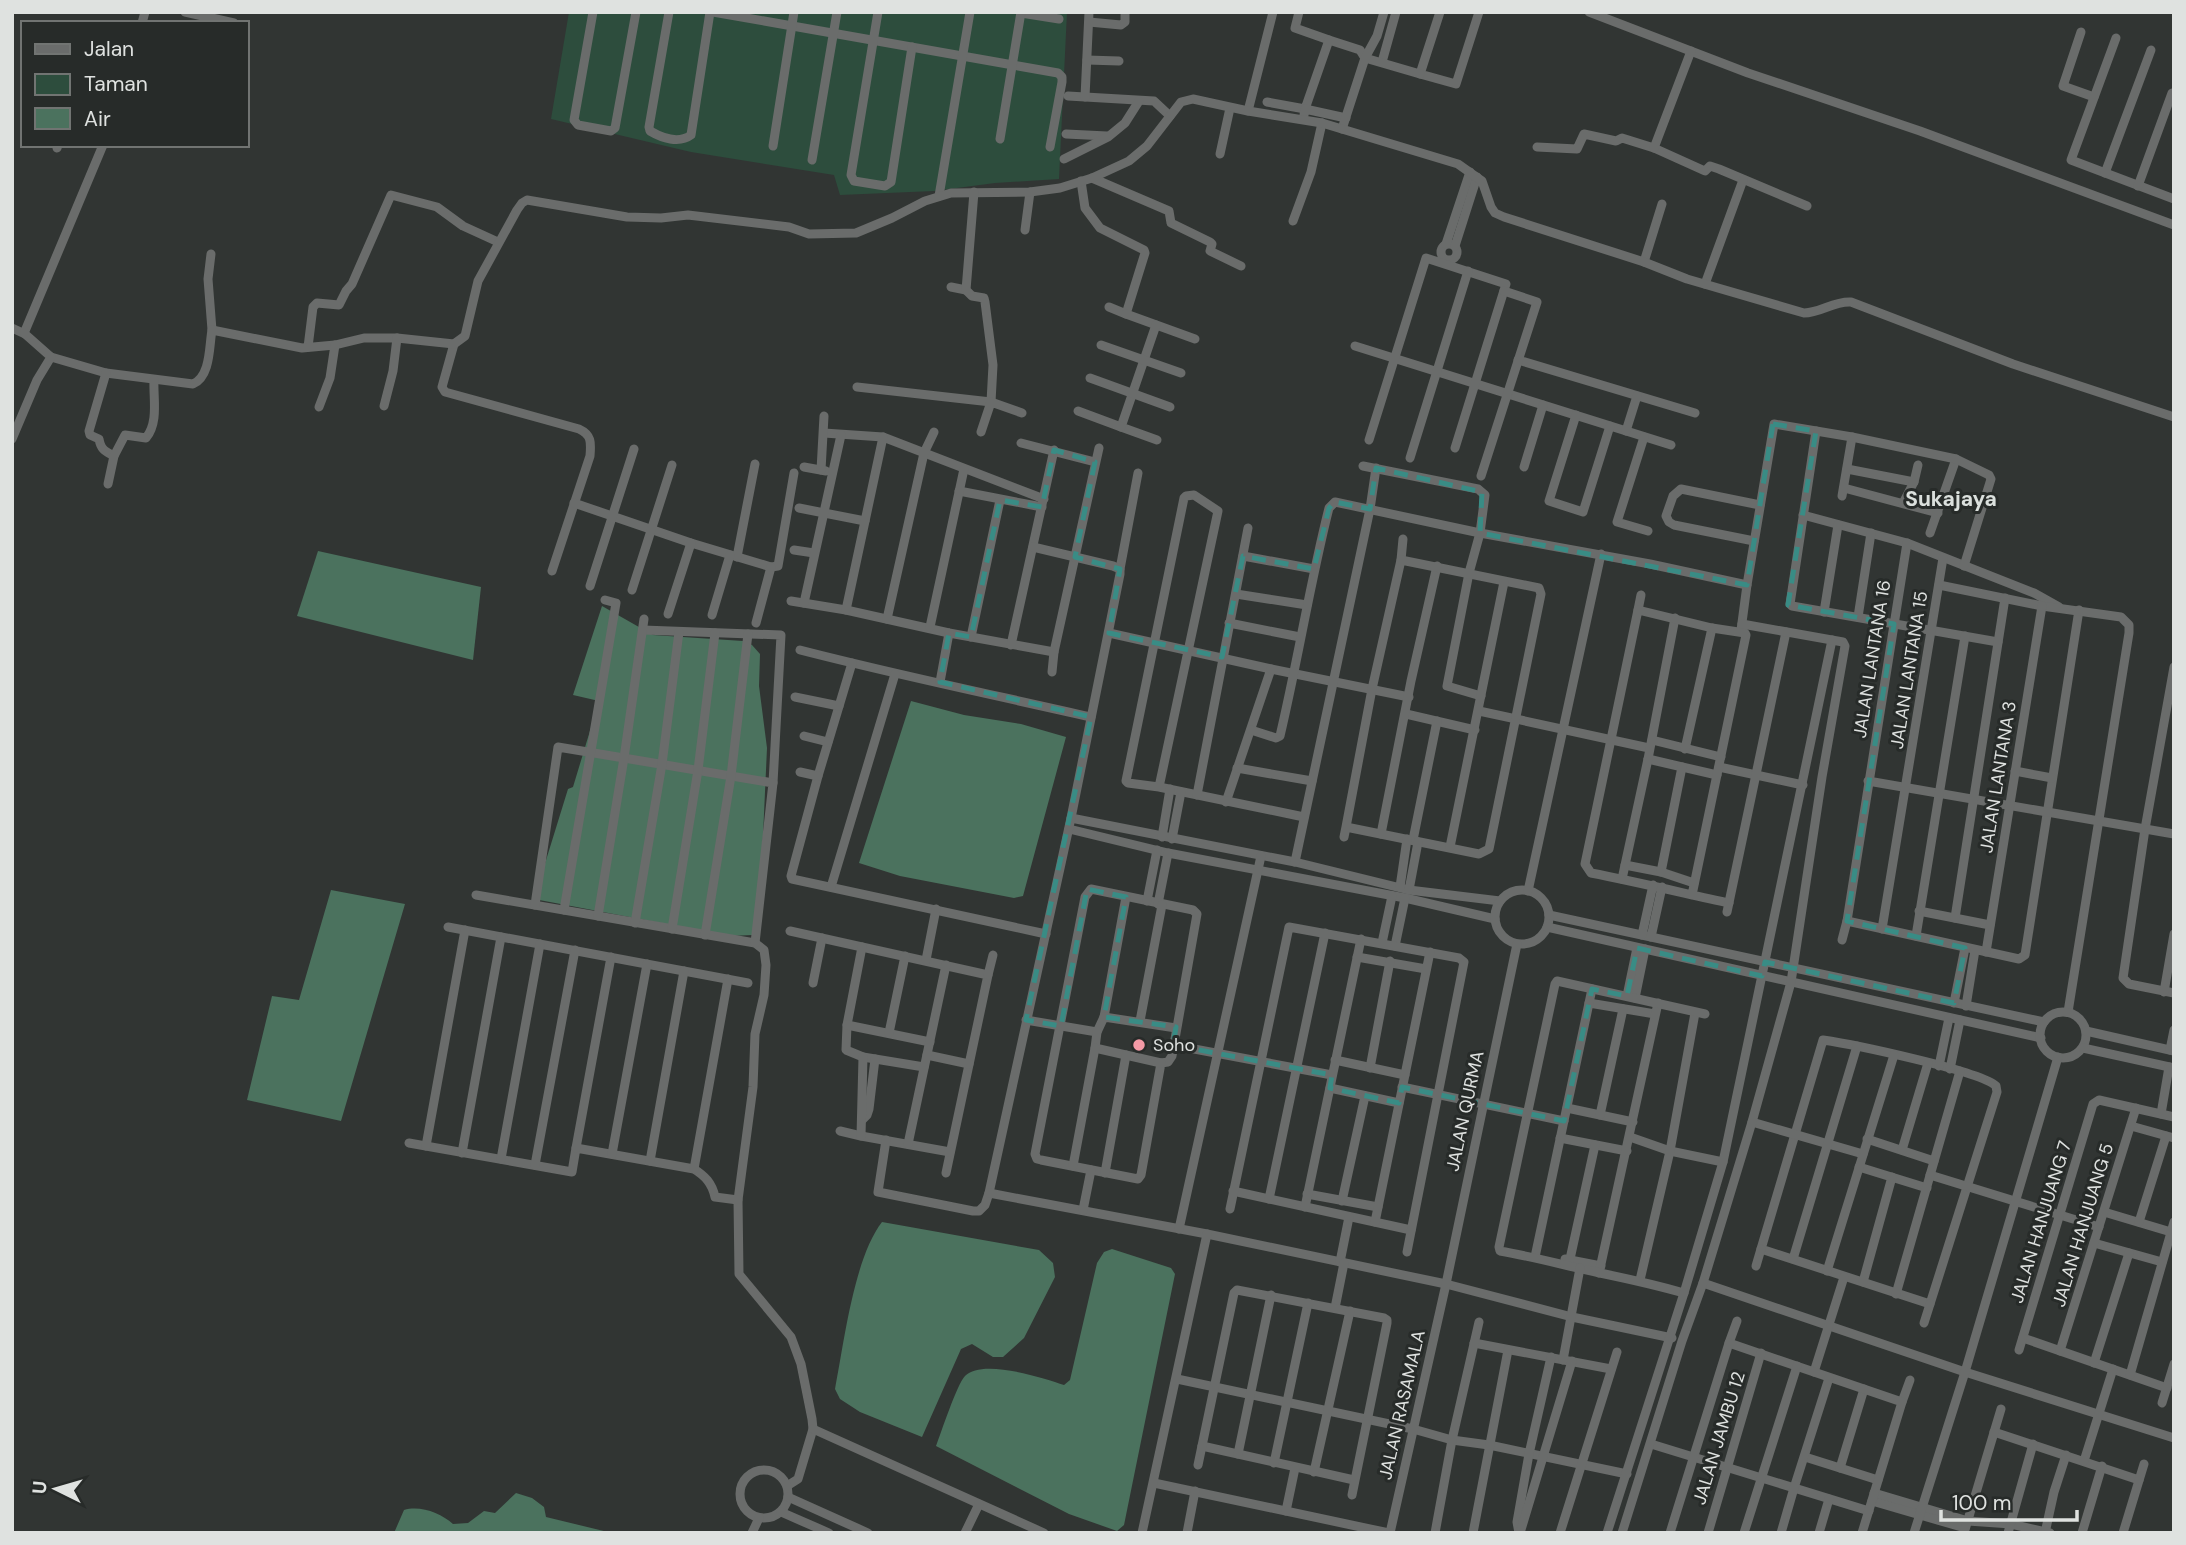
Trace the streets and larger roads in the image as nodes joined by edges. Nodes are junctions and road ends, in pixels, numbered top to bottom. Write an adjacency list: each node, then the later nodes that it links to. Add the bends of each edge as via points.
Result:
1 (185, 12): 22 (street)
2 (593, 12): 3 (street, via 574,120 578,125 614,131)
3 (636, 12)
4 (669, 12): 5 (street, via 649,127 668,139 691,135)
5 (711, 12): 19 (street)
6 (794, 12): 23 (street)
7 (837, 12): 25 (street)
8 (878, 12): 27 (street)
9 (970, 12): 32 (street)
10 (1125, 12): 20 (street, via 1121,25)
11 (1273, 12): 47 (street)
12 (1299, 12): 28 (street, via 1295,27)
13 (1384, 12): 33 (street)
14 (1396, 12): 36 (street)
15 (1440, 12): 38 (street)
16 (1479, 12): 38 (street, via 1455,84)
17 (1589, 12): 31 (street)
18 (1021, 13): 21 (street); 37 (street)
19 (752, 16): 23 (street)
20 (1089, 17): 34 (street)
21 (1059, 19)
22 (225, 21)
23 (792, 26): 25 (street); 56 (street)
24 (2081, 32): 42 (street, via 2063,86)
25 (833, 33): 27 (street); 63 (street)
26 (2116, 38): 42 (street)
27 (873, 40): 29 (street); 29 (street, via 851,175 854,181 885,186 891,182)
28 (1329, 40): 33 (street, via 1360,50); 46 (street)
29 (912, 47): 32 (street)
30 (2151, 50): 64 (street)
31 (1691, 53): 60 (street); 77 (street)
32 (963, 55): 37 (street); 72 (street)
33 (1365, 58): 36 (street); 49 (street)
34 (1087, 60): 35 (street); 41 (street)
35 (1119, 61)
36 (1382, 62): 38 (street)
37 (1012, 64): 55 (street); 58 (street, via 1062,77)
38 (1420, 74)
39 (2172, 93): 69 (street)
40 (1068, 96): 41 (street)
41 (1085, 97): 43 (street)
42 (2094, 97): 64 (street, via 2071,160)
43 (1139, 100): 48 (street, via 1154,101); 54 (street, via 1125,123)
44 (1267, 102): 46 (street)
45 (1230, 108): 47 (street); 48 (street, via 1193,99 1181,102); 61 (street)
46 (1305, 109): 49 (street); 50 (street)
47 (1248, 111): 50 (street)
48 (1170, 116): 66 (street, via 1147,146)
49 (1346, 118): 52 (street)
50 (1303, 120): 51 (street)
51 (1322, 123): 52 (street); 76 (street)
52 (1342, 128): 65 (street, via 1458,164)
53 (1066, 134): 54 (street)
54 (1108, 136): 62 (street)
55 (1000, 139)
56 (773, 146)
57 (102, 147): 96 (street)
58 (1050, 147)
59 (1537, 147): 60 (street, via 1577,149 1584,134 1616,141 1623,138)
60 (1654, 148): 67 (street, via 1705,171 1711,166)
61 (1220, 154)
62 (1064, 159)
63 (811, 160)
64 (2105, 173): 69 (street)
65 (1474, 174): 80 (street); 83 (street, via 1485,185 1496,213)
66 (1092, 178): 68 (street); 85 (street, via 1169,211 1171,223 1211,242 1210,251)
67 (1743, 180): 75 (street); 87 (street)
68 (1082, 181): 71 (street); 92 (street, via 1085,208 1100,228 1145,253)
69 (2138, 186): 73 (street)
70 (974, 192): 71 (street); 72 (street); 89 (street)
71 (1030, 192): 78 (street)
72 (939, 196): 79 (street, via 856,233 821,235 688,215 627,217 527,200)
73 (2173, 196)
74 (1662, 204): 83 (street)
75 (1807, 206)
76 (1293, 221)
77 (2174, 225)
78 (1026, 230)
79 (498, 242): 99 (street, via 478,281 465,336); 103 (street, via 463,226 437,207 391,195 340,305 317,303 313,307)
80 (1450, 245): 82 (street, via 1441,248); 84 (street, via 1456,256)
81 (211, 254): 95 (street)
82 (1438, 258): 84 (street); 105 (street, via 1426,258)
83 (1644, 262): 87 (street)
84 (1452, 263): 86 (street)
85 (1241, 266)
86 (1468, 271): 90 (street, via 1506,284); 108 (street)
87 (1705, 284): 128 (street, via 1804,313 1851,302 2013,364)
88 (951, 287): 89 (street)
89 (966, 290): 118 (street, via 985,302 993,365)
90 (1504, 291): 107 (street, via 1537,302); 113 (street)
91 (1109, 307): 92 (street)
92 (1126, 314): 93 (street)
93 (1156, 325): 98 (street); 106 (street)
94 (12, 328): 96 (street)
95 (212, 330): 103 (street); 112 (street, via 199,382)
96 (25, 334): 104 (street)
97 (397, 338): 99 (street); 100 (street, via 364,338); 120 (street)
98 (1195, 339)
99 (454, 344): 172 (street, via 442,387 445,392 586,432 592,443 590,456)
100 (335, 345): 103 (street); 121 (street)
101 (1101, 345): 106 (street)
102 (1354, 346): 105 (street)
103 (308, 347)
104 (51, 357): 109 (street); 140 (street)
105 (1395, 358): 108 (street); 142 (street)
106 (1144, 360): 110 (street); 115 (street)
107 (1518, 360): 116 (street); 117 (street)
108 (1437, 371): 113 (street); 151 (street)
109 (106, 373): 112 (street); 150 (street, via 89,431 103,450)
110 (1181, 373)
111 (1090, 378): 115 (street)
112 (154, 380): 150 (street, via 150,433 146,438 125,435)
113 (1475, 384): 116 (street); 146 (street)
114 (857, 387): 118 (street)
115 (1133, 393): 122 (street); 130 (street)
116 (1507, 394): 119 (street); 167 (street)
117 (1636, 396): 125 (street); 131 (street)
118 (992, 402): 124 (street); 134 (street)
119 (1543, 405): 126 (street); 159 (street)
120 (384, 406)
121 (319, 407)
122 (1170, 407)
123 (1077, 411): 130 (street)
124 (1022, 413)
125 (1695, 413)
126 (1576, 415): 129 (street); 129 (street, via 1549,501 1583,512)
127 (824, 416): 135 (street)
128 (2174, 417)
129 (1610, 426): 131 (street)
130 (1121, 427): 141 (street)
131 (1626, 431): 137 (street)
132 (1816, 431): 139 (street); 175 (street, via 1773,426); 181 (street)
133 (934, 432): 149 (street)
134 (981, 432)
135 (824, 433): 136 (street); 163 (street)
136 (841, 435): 138 (street); 164 (street)
137 (1644, 436): 144 (street); 186 (street, via 1617,522)
138 (883, 437): 149 (street); 182 (street)
139 (1852, 437): 152 (street); 161 (street)
140 (12, 439)
141 (1157, 440)
142 (1370, 440)
143 (1021, 443): 148 (street)
144 (1671, 445)
145 (1099, 448): 153 (street)
146 (1455, 448)
147 (634, 449): 180 (street)
148 (1054, 450): 153 (street); 173 (street)
149 (923, 453): 162 (street); 233 (street)
150 (114, 456): 169 (street)
151 (1410, 458)
152 (1956, 459): 179 (street); 205 (street, via 1991,479)
153 (1095, 462): 200 (street)
154 (755, 464): 198 (street)
155 (672, 465): 185 (street)
156 (1918, 465): 168 (street)
157 (1363, 466): 160 (street)
158 (804, 467): 163 (street)
159 (1524, 467)
160 (1376, 468): 177 (street); 187 (street, via 1482,492 1486,499)
161 (1847, 468): 168 (street); 174 (street, via 1843,492)
162 (964, 469): 170 (street); 173 (street)
163 (821, 470): 164 (street)
164 (833, 472): 178 (street)
165 (794, 473): 203 (street, via 778,566)
166 (1138, 474): 206 (street)
167 (1481, 476)
168 (1913, 481): 174 (street)
169 (108, 484)
170 (959, 491): 171 (street); 237 (street)
171 (1000, 500): 173 (street); 248 (street)
172 (574, 503): 180 (street); 208 (street)
173 (1043, 503): 194 (street)
174 (1903, 503): 179 (street)
175 (1760, 505): 191 (street); 191 (street, via 1681,489 1673,496 1666,516 1674,525)
176 (799, 508): 178 (street)
177 (1370, 509): 187 (street); 207 (street, via 1332,504); 265 (street)
178 (825, 513): 182 (street); 196 (street)
179 (1937, 513): 189 (street)
180 (613, 515): 185 (street); 213 (street)
181 (1803, 516): 183 (street); 227 (street, via 1790,604)
182 (865, 521): 224 (street)
183 (1838, 525): 188 (street); 227 (street)
184 (1248, 528): 199 (street)
185 (653, 530): 193 (street); 214 (street)
186 (1648, 531)
187 (1480, 533): 197 (street); 209 (street)
188 (1871, 533): 192 (street); 230 (street)
189 (1930, 533)
190 (1403, 539): 202 (street)
191 (1754, 541): 211 (street)
192 (1907, 542): 201 (street); 236 (street, JALAN LANTANA 16)
193 (691, 543): 198 (street); 228 (street)
194 (1033, 547): 200 (street); 254 (street)
195 (794, 550): 196 (street)
196 (814, 553): 220 (street)
197 (1601, 554): 211 (street); 277 (street)
198 (734, 556): 203 (street); 229 (street)
199 (1243, 556): 207 (street); 215 (street)
200 (1075, 557): 206 (street); 256 (street)
201 (1943, 558): 205 (street); 212 (street, JALAN LANTANA 15)
202 (1401, 560): 204 (street); 267 (street)
203 (771, 566): 234 (street)
204 (1437, 566): 209 (street); 270 (street)
205 (1964, 566): 223 (street)
206 (1120, 569): 246 (street)
207 (1314, 569): 221 (street)
208 (552, 571)
209 (1469, 573): 210 (street); 268 (street, via 1447,687)
210 (1504, 582): 268 (street); 275 (street, via 1541,591)
211 (1747, 585): 239 (street)
212 (1939, 585): 217 (street); 241 (street, JALAN LANTANA 15)
213 (590, 586)
214 (632, 590)
215 (1236, 594): 221 (street); 235 (street)
216 (1641, 595): 225 (street)
217 (2005, 598): 222 (street); 252 (street)
218 (605, 600): 285 (street, via 616,603)
219 (791, 601): 220 (street)
220 (804, 603): 224 (street)
221 (1307, 605): 250 (street)
222 (2042, 606): 223 (street); 293 (street, JALAN LANTANA 3)
223 (2060, 608): 226 (street)
224 (846, 610): 233 (street)
225 (1638, 610): 231 (street); 281 (street)
226 (2079, 610): 298 (street); 315 (street, via 2121,617 2129,625)
227 (1824, 612): 230 (street)
228 (668, 614)
229 (712, 615)
230 (1858, 617): 236 (street)
231 (1675, 618): 238 (street); 283 (street)
232 (644, 619): 240 (street)
233 (887, 619): 237 (street)
234 (756, 623)
235 (1229, 624): 250 (street); 258 (street)
236 (1894, 624): 241 (street); 300 (street, JALAN LANTANA 16)
237 (930, 627): 245 (street)
238 (1712, 628): 239 (street); 284 (street)
239 (1741, 628): 243 (street); 289 (street, via 1746,639)
240 (643, 630): 242 (street); 286 (street)
241 (1931, 631): 249 (street); 304 (street, JALAN LANTANA 15)
242 (679, 632): 244 (street); 288 (street)
243 (1786, 632): 251 (street); 296 (street)
244 (715, 633): 247 (street); 292 (street)
245 (949, 633): 248 (street); 266 (street)
246 (1109, 633): 253 (street); 274 (street)
247 (748, 634): 295 (street); 301 (street, via 781,635)
248 (971, 636): 254 (street)
249 (1965, 636): 252 (street); 307 (street)
250 (1300, 637): 264 (street)
251 (1832, 640): 302 (street); 390 (street, via 1845,646)
252 (1998, 642): 309 (street)
253 (1153, 643): 257 (street); 257 (street, via 1184,498 1194,495 1219,511); 303 (street, via 1125,777 1128,783)
254 (1011, 645): 256 (street)
255 (800, 650): 259 (street)
256 (1054, 652): 262 (street)
257 (1188, 652): 258 (street); 303 (street)
258 (1222, 657): 261 (street); 308 (street)
259 (852, 663): 263 (street); 271 (street)
260 (2174, 667): 317 (street)
261 (1272, 669): 264 (street); 278 (street)
262 (1052, 672)
263 (895, 674): 266 (street); 333 (street)
264 (1295, 674): 265 (street); 278 (street, via 1280,736)
265 (1333, 681): 267 (street); 299 (street)
266 (940, 682): 274 (street)
267 (1372, 689): 270 (street); 318 (street, via 1345,832)
268 (1481, 696): 272 (street)
269 (795, 697): 271 (street)
270 (1409, 697): 273 (street)
271 (839, 706): 282 (street)
272 (1479, 710): 275 (street); 279 (street)
273 (1406, 714): 276 (street); 318 (street)
274 (1091, 718): 314 (street)
275 (1515, 719): 277 (street); 322 (street, via 1489,849 1479,854)
276 (1437, 721): 279 (street); 321 (street)
277 (1564, 729): 281 (street); 334 (street)
278 (1251, 730): 291 (street)
279 (1475, 730): 322 (street)
280 (804, 736): 282 (street)
281 (1612, 740): 283 (street); 330 (street, via 1586,864 1591,873)
282 (828, 742): 297 (street)
283 (1650, 744): 284 (street); 287 (street)
284 (1685, 749): 289 (street)
285 (591, 752): 286 (street); 343 (street, via 558,747); 345 (street)
286 (624, 758): 288 (street); 348 (street)
287 (1648, 759): 290 (street); 327 (street)
288 (662, 764): 292 (street); 352 (street)
289 (1719, 766): 290 (street); 296 (street); 331 (street)
290 (1682, 767): 329 (street)
291 (1237, 768): 299 (street); 310 (street)
292 (698, 770): 295 (street); 356 (street)
293 (2015, 771): 298 (street); 311 (street, JALAN LANTANA 3)
294 (800, 772): 297 (street)
295 (731, 775): 301 (street); 363 (street)
296 (1757, 775): 302 (street); 338 (street, via 1728,908)
297 (818, 776): 333 (street, via 791,876)
298 (2052, 778): 312 (street)
299 (1311, 781): 313 (street)
300 (1868, 781): 304 (street); 351 (street, JALAN LANTANA 16)
301 (773, 783): 370 (street)
302 (1803, 785): 387 (street)
303 (1159, 787): 305 (street)
304 (1905, 788): 307 (street); 357 (street, JALAN LANTANA 15)
305 (1170, 789): 306 (street); 320 (street)
306 (1181, 792): 308 (street); 320 (street)
307 (1939, 794): 309 (street); 346 (street)
308 (1196, 795): 310 (street)
309 (1974, 800): 311 (street); 349 (street)
310 (1226, 802): 313 (street)
311 (2010, 806): 312 (street); 353 (street, JALAN LANTANA 3)
312 (2047, 813): 315 (street); 379 (street, via 2025,955 2019,959)
313 (1304, 817): 326 (street)
314 (1071, 818): 316 (street); 320 (street)
315 (2099, 821): 317 (street); 408 (street)
316 (1069, 829): 323 (street); 361 (street)
317 (2145, 829): 319 (street); 401 (street, via 2123,978 2129,984)
318 (1381, 834): 321 (street)
319 (2174, 834)
320 (1167, 838): 325 (street)
321 (1412, 840): 322 (street); 335 (street)
322 (1450, 847)
323 (1157, 850): 324 (street); 340 (street)
324 (1168, 853): 328 (street); 342 (street)
325 (1261, 856): 326 (street); 328 (street)
326 (1295, 862): 335 (street)
327 (1625, 865): 329 (street); 330 (street)
328 (1258, 871): 337 (street); 430 (street)
329 (1661, 872): 331 (street)
330 (1622, 879): 332 (street)
331 (1694, 883): 338 (street)
332 (1658, 886): 338 (street); 366 (street)
333 (831, 887): 344 (street)
334 (1528, 891): 341 (street, via 1510,893); 347 (street, via 1542,900)
335 (1404, 892): 337 (street); 341 (street); 350 (street); 374 (street)
336 (475, 895): 343 (street)
337 (1392, 895): 371 (street)
338 (1692, 895)
339 (1126, 897): 340 (street); 410 (street); 417 (street, via 1091,889 1086,893)
340 (1147, 901): 342 (street)
341 (1500, 901): 350 (street)
342 (1160, 904): 414 (street); 418 (street, via 1197,914)
343 (535, 905): 345 (street)
344 (936, 909): 361 (street); 385 (street)
345 (564, 910): 348 (street)
346 (1919, 911): 349 (street); 364 (street)
347 (1549, 915): 355 (street); 366 (street)
348 (598, 916): 352 (street)
349 (1955, 918): 353 (street)
350 (1495, 919): 373 (street, via 1502,935)
351 (1846, 921): 357 (street); 369 (street, JALAN LANTANA 16)
352 (635, 923): 356 (street)
353 (1990, 925): 379 (street, JALAN LANTANA 3)
354 (448, 927): 358 (street)
355 (1547, 927): 373 (street, via 1535,941); 376 (street)
356 (671, 929): 363 (street)
357 (1882, 929): 364 (street)
358 (465, 930): 365 (street); 480 (street)
359 (790, 931): 367 (street)
360 (1325, 933): 368 (street); 438 (street, via 1292,926 1287,929); 444 (street)
361 (1046, 934): 412 (street)
362 (2174, 934): 393 (street)
363 (705, 935): 370 (street)
364 (1916, 936): 377 (street)
365 (501, 937): 372 (street); 486 (street)
366 (1646, 937): 387 (street)
367 (822, 939): 375 (street); 399 (street)
368 (1361, 939): 371 (street); 384 (street)
369 (1842, 940)
370 (755, 943): 508 (street, via 764,950 766,965)
371 (1382, 943): 374 (street)
372 (540, 944): 378 (street); 489 (street)
373 (1517, 944): 456 (street, JALAN QURMA)
374 (1395, 946): 380 (street)
375 (862, 947): 382 (street); 416 (street)
376 (1641, 948): 395 (street); 402 (street)
377 (1965, 948): 379 (street); 405 (street)
378 (575, 950): 383 (street); 493 (street)
379 (1980, 951): 406 (street, JALAN LANTANA 3)
380 (1430, 952): 391 (street); 453 (street, via 1464,962)
381 (993, 955): 394 (street)
382 (905, 956): 385 (street); 422 (street)
383 (611, 957): 388 (street); 481 (street)
384 (1357, 957): 386 (street); 437 (street)
385 (926, 960): 389 (street)
386 (1391, 961): 391 (street); 445 (street)
387 (1765, 962): 390 (street); 395 (street)
388 (647, 964): 392 (street); 487 (street)
389 (946, 965): 394 (street); 424 (street)
390 (1792, 968): 397 (street); 405 (street)
391 (1426, 969): 450 (street)
392 (684, 971): 396 (street); 490 (street)
393 (2171, 974): 401 (street)
394 (988, 975): 441 (street)
395 (1762, 976): 397 (street); 492 (street)
396 (728, 979): 398 (street); 496 (street)
397 (1791, 982): 411 (street); 466 (street)
398 (748, 983)
399 (813, 983)
400 (1592, 989): 402 (street); 403 (street); 459 (street, via 1561,981 1555,984)
401 (2169, 993)
402 (1631, 997): 404 (street)
403 (1589, 1003): 407 (street); 457 (street)
404 (1658, 1003): 409 (street); 484 (street, via 1700,1013)
405 (1954, 1003): 406 (street)
406 (1966, 1006): 415 (street)
407 (1623, 1009): 409 (street); 462 (street)
408 (2068, 1012): 415 (street); 420 (street, via 2082,1021)
409 (1655, 1014): 465 (street)
410 (1104, 1017): 414 (street); 421 (street)
411 (1950, 1018): 413 (street); 442 (street)
412 (1026, 1020): 417 (street); 505 (street)
413 (1960, 1020): 423 (street); 447 (street)
414 (1140, 1021): 418 (street)
415 (2044, 1022): 423 (street)
416 (847, 1025): 422 (street); 434 (street, via 845,1049)
417 (1061, 1026): 421 (street); 494 (street, via 1035,1154 1037,1159)
418 (1176, 1028): 425 (street)
419 (2174, 1030): 429 (street)
420 (2086, 1031): 428 (street); 429 (street)
421 (1097, 1032): 427 (street)
422 (889, 1034): 424 (street)
423 (2040, 1038): 435 (street, via 2048,1052)
424 (930, 1042): 431 (street)
425 (1173, 1045): 430 (street); 439 (street, via 1172,1056)
426 (1857, 1046): 433 (street); 469 (street, via 1824,1036); 478 (street)
427 (1095, 1048): 432 (street); 494 (street)
428 (2082, 1048): 435 (street, via 2074,1055); 446 (street)
429 (2172, 1051)
430 (1218, 1052): 438 (street); 522 (street)
431 (927, 1055): 441 (street); 443 (street)
432 (1126, 1055): 439 (street); 499 (street)
433 (1894, 1055): 440 (street); 474 (street)
434 (863, 1057): 436 (street); 463 (street)
435 (2058, 1057): 510 (street)
436 (875, 1059): 443 (street); 463 (street, via 869,1109)
437 (1335, 1060): 445 (street); 449 (street)
438 (1262, 1061): 444 (street); 504 (street)
439 (1161, 1063): 499 (street, via 1140,1178)
440 (1928, 1063): 442 (street); 482 (street)
441 (969, 1064): 485 (street)
442 (1939, 1066): 447 (street)
443 (924, 1067): 477 (street)
444 (1297, 1068): 449 (street); 507 (street)
445 (1370, 1068): 450 (street)
446 (2171, 1068): 460 (street)
447 (1950, 1069): 448 (street)
448 (1960, 1071): 491 (street); 502 (street, via 1993,1082 1997,1092)
449 (1332, 1075): 452 (street)
450 (1405, 1075): 451 (street)
451 (1402, 1087): 453 (street); 455 (street)
452 (1329, 1088): 454 (street); 506 (street)
453 (1438, 1095): 456 (street); 523 (street)
454 (1365, 1096): 455 (street); 509 (street)
455 (1399, 1103): 511 (street)
456 (1482, 1104): 459 (street); 543 (street, JALAN QURMA)
457 (1567, 1108): 462 (street); 464 (street)
458 (2136, 1108): 460 (street); 467 (street, JALAN HANJUANG 5); 516 (street, JALAN HANJUANG 7, via 2099,1100 2094,1104)
459 (1527, 1113): 464 (street); 530 (street, via 1499,1247 1500,1251)
460 (2161, 1114): 461 (street)
461 (2173, 1114)
462 (1600, 1115): 465 (street)
463 (863, 1119): 470 (street)
464 (1564, 1121): 473 (street)
465 (1633, 1122): 471 (street)
466 (1752, 1122): 469 (street); 542 (street)
467 (2131, 1125): 472 (street); 515 (street, JALAN HANJUANG 5)
468 (840, 1131): 470 (street)
469 (1796, 1134): 478 (street); 527 (street)
470 (861, 1136): 475 (street)
471 (1630, 1137): 483 (street); 484 (street)
472 (2170, 1137): 519 (street)
473 (1560, 1138): 479 (street); 530 (street)
474 (1867, 1139): 482 (street); 488 (street)
475 (886, 1140): 477 (street); 505 (street, via 878,1192 974,1211 985,1205)
476 (409, 1143): 480 (street)
477 (908, 1144): 485 (street)
478 (1827, 1144): 488 (street); 532 (street)
479 (1595, 1145): 483 (street); 531 (street)
480 (426, 1146): 486 (street)
481 (576, 1148): 487 (street); 493 (street, via 572,1172)
482 (1902, 1150): 491 (street)
483 (1627, 1151): 537 (street)
484 (1670, 1151): 492 (street); 540 (street)
485 (950, 1152): 498 (street)
486 (462, 1153): 489 (street)
487 (612, 1154): 490 (street)
488 (1863, 1154): 495 (street)
489 (500, 1159): 493 (street)
490 (650, 1161): 496 (street)
491 (1934, 1161): 500 (street)
492 (1723, 1162): 544 (street)
493 (535, 1165)
494 (1073, 1166): 497 (street)
495 (1859, 1167): 501 (street); 538 (street)
496 (694, 1169): 508 (street, via 705,1176 715,1197)
497 (1091, 1170): 499 (street); 514 (street)
498 (946, 1173)
499 (1105, 1173)
500 (1930, 1175): 502 (street); 503 (street)
501 (1892, 1177): 503 (street); 541 (street)
502 (1966, 1186): 510 (street); 548 (street)
503 (1927, 1188): 545 (street)
504 (1233, 1191): 507 (street); 513 (street)
505 (989, 1193): 514 (street)
506 (1307, 1194): 509 (street); 512 (street)
507 (1269, 1199): 512 (street)
508 (738, 1200): 590 (street, via 739,1274 796,1346)
509 (1342, 1201): 511 (street)
510 (2015, 1202): 516 (street); 573 (street)
511 (1378, 1207): 518 (street)
512 (1304, 1208): 517 (street)
513 (1230, 1209)
514 (1083, 1210): 522 (street)
515 (2104, 1212): 519 (street); 520 (street, JALAN HANJUANG 5)
516 (2060, 1215): 520 (street); 557 (street, JALAN HANJUANG 7)
517 (1349, 1217): 518 (street); 534 (street)
518 (1375, 1222): 523 (street)
519 (2139, 1222): 521 (street)
520 (2099, 1227): 525 (street, JALAN HANJUANG 5)
521 (2172, 1227): 526 (street)
522 (1179, 1229): 524 (street)
523 (1411, 1230): 528 (street)
524 (1208, 1234): 534 (street); 577 (street)
525 (2094, 1243): 529 (street); 563 (street, JALAN HANJUANG 5)
526 (2170, 1248): 533 (street)
527 (1761, 1249): 532 (street); 535 (street)
528 (1407, 1252)
529 (2129, 1253): 533 (street); 568 (street)
530 (1535, 1255): 531 (street); 536 (street)
531 (1570, 1259): 537 (street)
532 (1793, 1259): 538 (street)
533 (2162, 1262): 575 (street)
534 (1342, 1263): 543 (street); 549 (street)
535 (1756, 1266)
536 (1580, 1268): 537 (street); 551 (street)
537 (1600, 1269): 540 (street)
538 (1827, 1270): 539 (street)
539 (1844, 1277): 541 (street); 555 (street)
540 (1640, 1280): 544 (street)
541 (1863, 1282): 545 (street)
542 (1703, 1283): 555 (street); 558 (street)
543 (1446, 1284): 551 (street); 591 (street, JALAN RASAMALA)
544 (1685, 1293): 556 (street)
545 (1896, 1294): 548 (street)
546 (1271, 1296): 547 (street); 579 (street, via 1234,1293); 582 (street)
547 (1308, 1303): 549 (street); 583 (street)
548 (1930, 1304): 554 (street)
549 (1335, 1308): 550 (street)
550 (1350, 1311): 587 (street); 589 (street, via 1387,1320)
551 (1572, 1317): 556 (street); 567 (street)
552 (1737, 1321): 560 (street)
553 (1479, 1322): 559 (street)
554 (1924, 1323)
555 (1829, 1325): 573 (street); 574 (street)
556 (1670, 1337): 558 (street); 615 (street)
557 (2022, 1338): 562 (street, JALAN HANJUANG 7); 563 (street)
558 (1682, 1341): 595 (street)
559 (1474, 1343): 561 (street); 594 (street)
560 (1729, 1343): 565 (street); 603 (street)
561 (1508, 1350): 566 (street); 597 (street)
562 (2019, 1350)
563 (2060, 1351): 568 (street)
564 (1617, 1352): 571 (street)
565 (1761, 1353): 570 (street); 611 (street, JALAN JAMBU 12)
566 (1551, 1357): 567 (street); 600 (street)
567 (1567, 1360): 571 (street); 602 (street)
568 (2094, 1363): 572 (street)
569 (2174, 1364): 580 (street)
570 (1797, 1366): 574 (street); 616 (street)
571 (1611, 1369): 607 (street)
572 (2113, 1369): 575 (street); 588 (street)
573 (1965, 1371): 588 (street); 631 (street)
574 (1814, 1372): 576 (street)
575 (2130, 1375): 580 (street)
576 (1829, 1378): 581 (street); 604 (street)
577 (1177, 1379): 579 (street); 620 (street)
578 (1910, 1380): 584 (street)
579 (1215, 1387): 582 (street); 598 (street)
580 (2166, 1388): 585 (street)
581 (1864, 1389): 584 (street); 613 (street)
582 (1251, 1394): 583 (street); 599 (street)
583 (1285, 1401): 587 (street); 606 (street)
584 (1902, 1402): 618 (street)
585 (2162, 1403)
586 (2001, 1409): 592 (street)
587 (1327, 1410): 589 (street); 614 (street)
588 (2099, 1416): 593 (street); 605 (street)
589 (1366, 1420): 591 (street); 617 (street)
590 (813, 1429): 621 (street, via 798,1479); 628 (street)
591 (1413, 1429): 594 (street); 644 (street, JALAN RASAMALA)
592 (1994, 1432): 596 (street); 634 (street)
593 (2174, 1438)
594 (1452, 1440): 597 (street); 645 (street)
595 (1651, 1444): 603 (street); 650 (street)
596 (2033, 1444): 601 (street); 635 (street)
597 (1489, 1445): 600 (street); 646 (street)
598 (1202, 1446): 599 (street); 609 (street)
599 (1238, 1454): 606 (street)
600 (1529, 1454): 602 (street); 647 (street, via 1517,1522)
601 (2066, 1455): 605 (street); 636 (street)
602 (1544, 1456): 607 (street); 647 (street)
603 (1694, 1457): 611 (street); 651 (street)
604 (1805, 1457): 613 (street); 622 (street)
605 (2084, 1461): 610 (street)
606 (1274, 1463): 612 (street)
607 (1581, 1463): 615 (street); 648 (street)
608 (2144, 1464): 619 (street)
609 (1198, 1465)
610 (2102, 1466): 619 (street); 658 (street)
611 (1726, 1467): 616 (street); 652 (street, JALAN JAMBU 12)
612 (1294, 1468): 614 (street); 629 (street)
613 (1840, 1468): 618 (street)
614 (1314, 1472): 617 (street)
615 (1627, 1474): 649 (street)
616 (1760, 1478): 622 (street); 653 (street)
617 (1354, 1479): 624 (street)
618 (1878, 1480): 626 (street)
619 (2139, 1480): 659 (street)
620 (1154, 1483): 623 (street); 642 (street)
621 (787, 1486): 625 (street); 633 (street, via 768,1469 746,1477 740,1490 742,1505)
622 (1794, 1488): 627 (street); 654 (street)
623 (1195, 1491): 629 (street); 643 (street)
624 (1352, 1495)
625 (788, 1497): 632 (street); 639 (street)
626 (1873, 1497): 630 (street); 631 (street)
627 (1829, 1499): 630 (street); 655 (street)
628 (979, 1504): 640 (street); 641 (street)
629 (1286, 1511): 644 (street)
630 (1869, 1511): 656 (street)
631 (1920, 1511): 634 (street); 657 (street)
632 (781, 1512): 633 (street); 638 (street)
633 (759, 1518): 637 (street)
634 (1966, 1527): 635 (street)
635 (2009, 1528): 636 (street)
636 (2047, 1532)
637 (752, 1533)
638 (829, 1533)
639 (868, 1533)
640 (965, 1533)
641 (1044, 1533)
642 (1142, 1533)
643 (1187, 1533)
644 (1389, 1533)
645 (1435, 1533)
646 (1473, 1533)
647 (1520, 1533)
648 (1560, 1533)
649 (1607, 1533)
650 (1622, 1533)
651 (1670, 1533)
652 (1708, 1533)
653 (1744, 1533)
654 (1781, 1533)
655 (1819, 1533)
656 (1862, 1533)
657 (1914, 1533)
658 (2082, 1533)
659 (2123, 1533)

